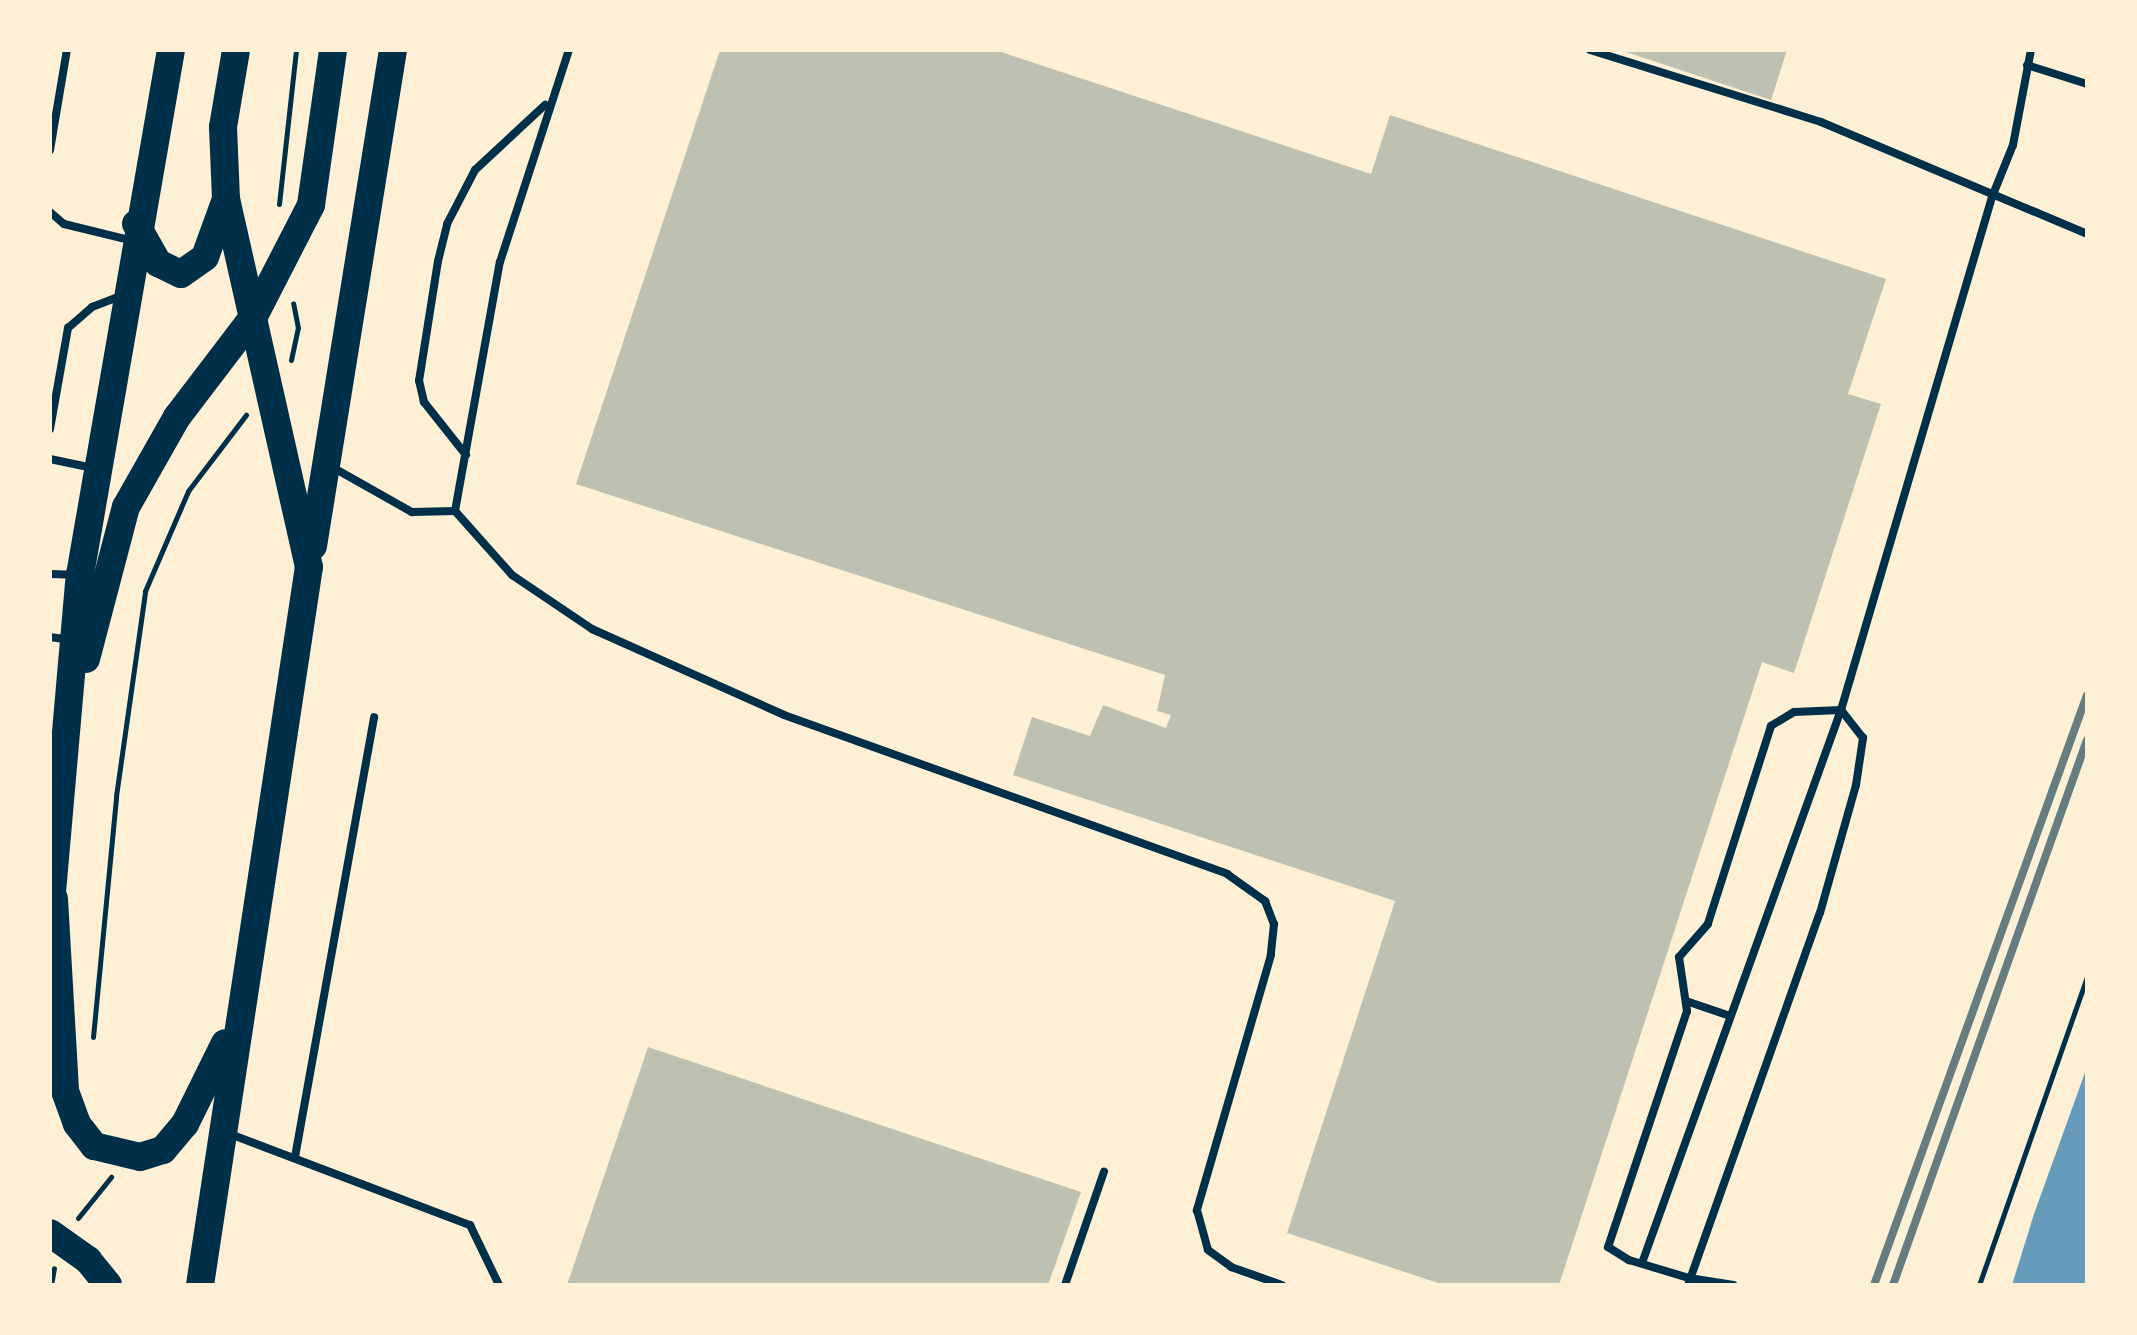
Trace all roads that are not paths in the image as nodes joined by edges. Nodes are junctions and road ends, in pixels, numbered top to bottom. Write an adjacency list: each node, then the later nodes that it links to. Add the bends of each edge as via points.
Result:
1 (67, 50): 12 (lane)
2 (171, 50): 16 (highway)
3 (236, 50): 14 (highway, via 223,127)
4 (333, 50): 19 (highway, via 311,205)
5 (393, 50): 23 (highway)
6 (569, 50): 11 (lane)
7 (1590, 50): 13 (lane, via 1821,122)
8 (2031, 50): 9 (lane)
9 (2026, 65): 10 (lane); 13 (lane, via 2013,145)
10 (2087, 84)
11 (546, 104): 21 (lane, via 500,262); 21 (lane, via 475,170 447,224 419,382 424,402)
12 (50, 150)
13 (1992, 197): 17 (lane); 30 (lane)
14 (226, 199): 16 (highway, via 206,257 181,274 158,263); 19 (highway)
15 (50, 212): 16 (lane, via 64,224)
16 (134, 233): 18 (highway)
17 (2087, 234)
18 (124, 294): 20 (lane, via 92,307 68,328); 24 (highway)
19 (254, 316): 26 (highway); 32 (highway, via 176,417 126,507)
20 (50, 430)
21 (466, 455): 25 (lane)
22 (50, 459): 24 (lane)
23 (326, 464): 25 (lane, via 412,512); 26 (highway)
24 (98, 469): 28 (highway)
25 (454, 511): 47 (lane, via 512,575 592,629 784,714 1227,874 1266,901 1274,924 1271,955 1197,1210 1208,1250 1231,1267)
26 (310, 567): 36 (highway)
27 (50, 574): 28 (lane)
28 (80, 575): 29 (highway)
29 (63, 639): 32 (highway)
30 (1841, 710): 34 (lane, via 1794,712 1770,726 1708,924 1680,958); 35 (lane); 42 (lane, via 1864,738 1856,785 1820,913)
31 (374, 717): 38 (lane)
32 (59, 727): 33 (highway)
33 (52, 903): 36 (highway, via 65,1092 76,1124 109,1153 140,1157 163,1150 185,1124)
34 (1686, 1001): 35 (lane); 41 (lane, via 1608,1247)
35 (1730, 1016): 41 (lane)
36 (235, 1024): 37 (highway)
37 (221, 1131): 38 (lane); 44 (highway)
38 (295, 1156): 45 (lane, via 470,1226)
39 (1104, 1172): 46 (lane)
40 (58, 1238): 43 (highway)
41 (1642, 1263): 42 (lane)
42 (1688, 1282): 48 (lane)
43 (108, 1285)
44 (200, 1285)
45 (500, 1285)
46 (1066, 1285)
47 (1282, 1285)
48 (1733, 1285)

